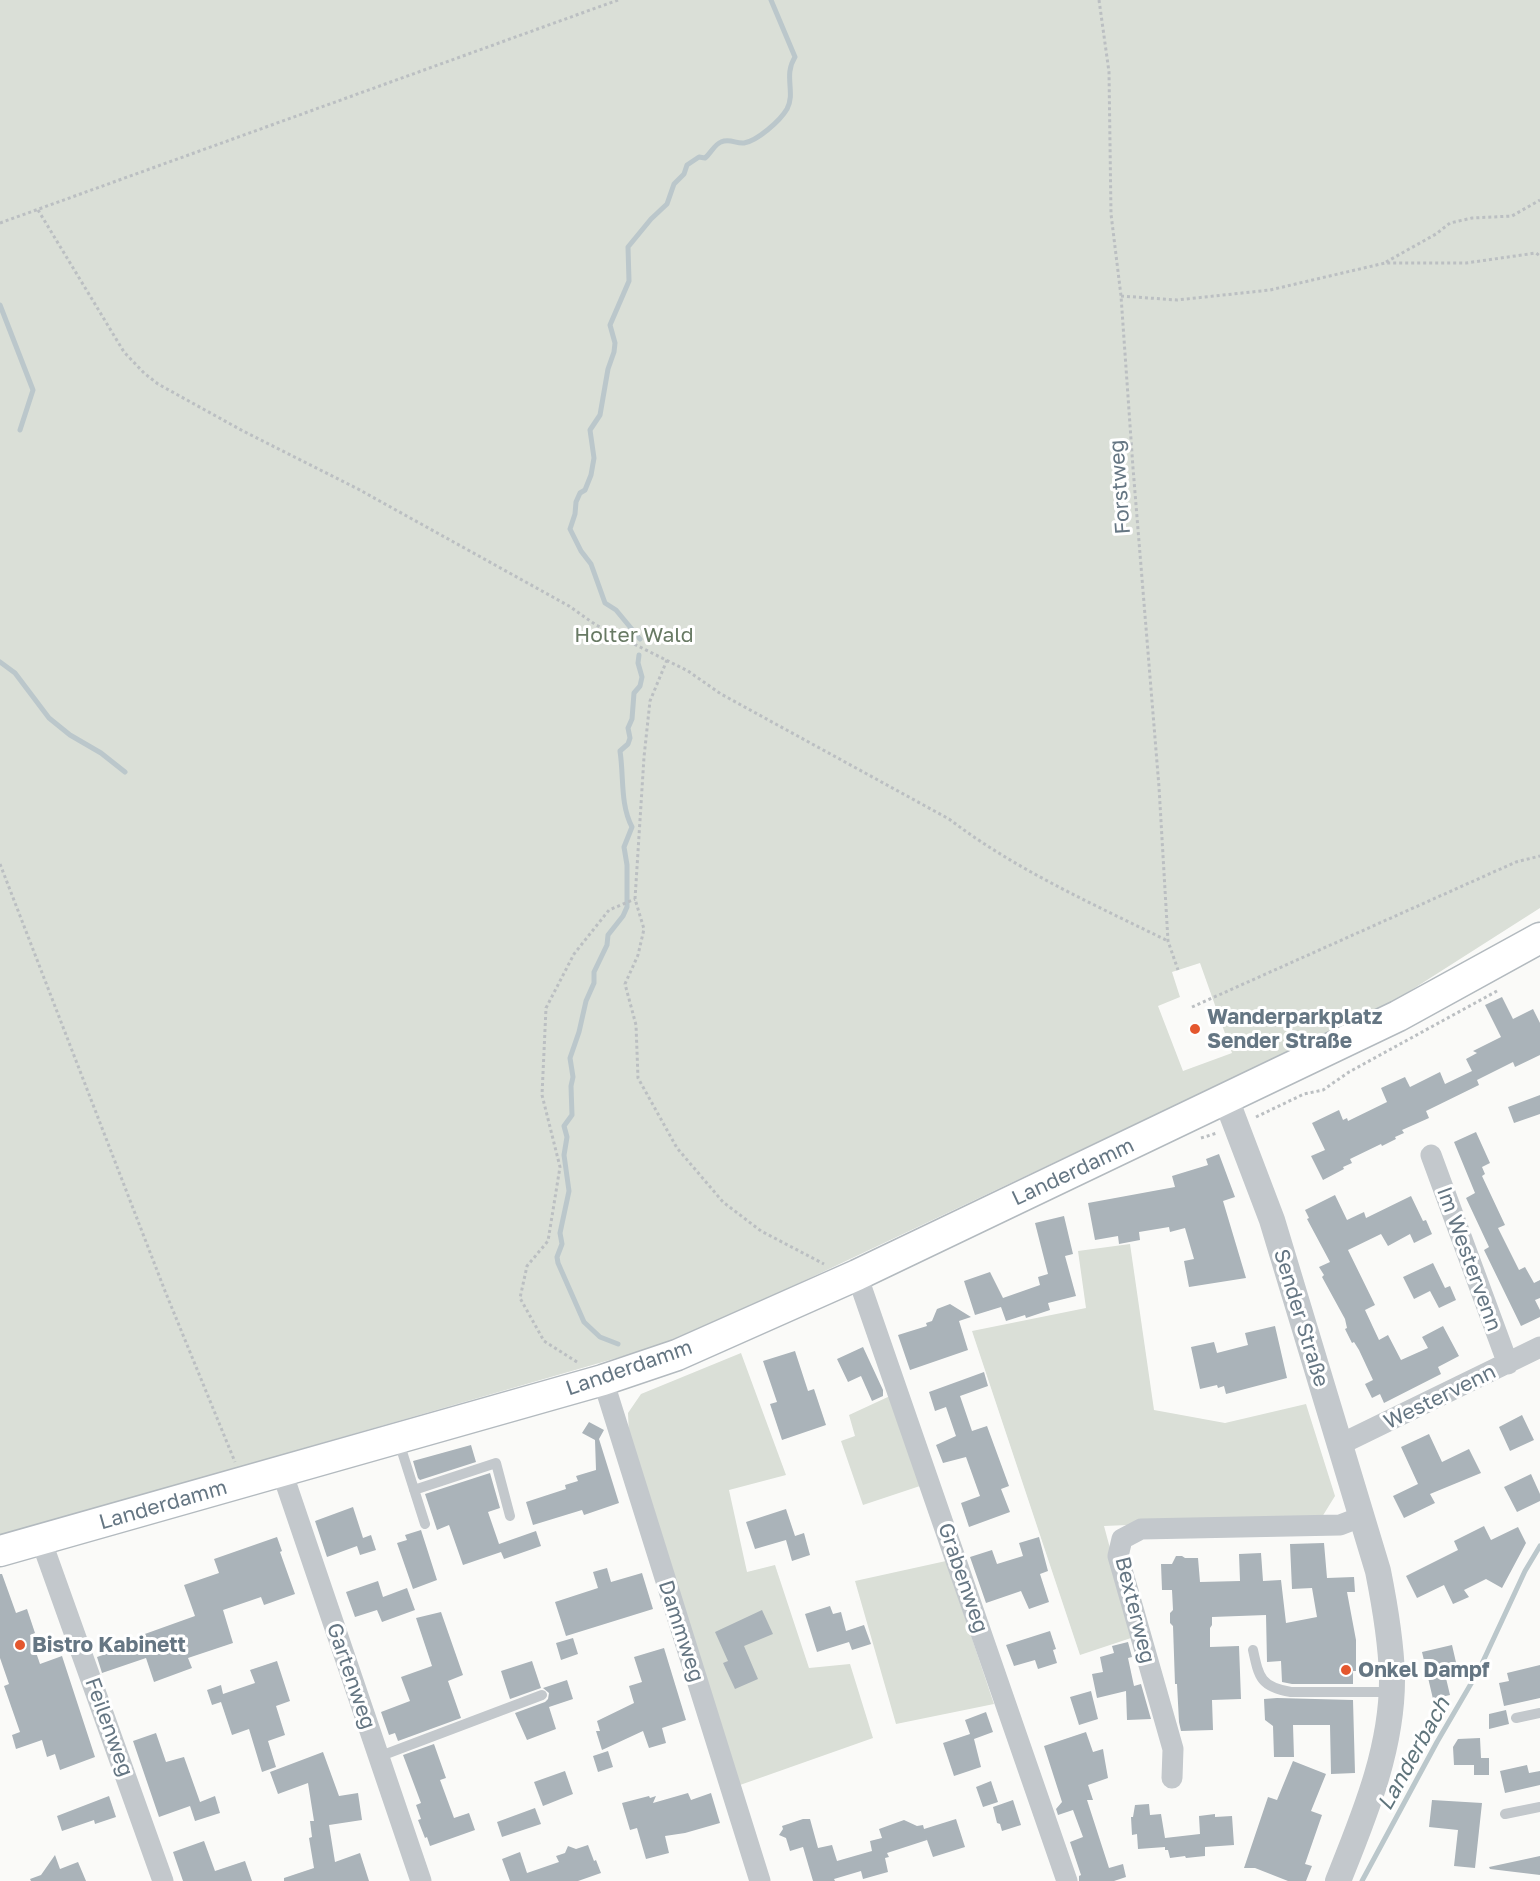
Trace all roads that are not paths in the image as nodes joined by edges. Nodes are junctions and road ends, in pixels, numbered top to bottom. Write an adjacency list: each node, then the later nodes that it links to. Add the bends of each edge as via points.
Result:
1 (1540, 938): 2 (main road, via 1398,1017)
2 (1226, 1099): 4 (main road, Landerdamm); 9 (street, Sender Straße, via 1272,1220)
3 (1431, 1155): 6 (street, Im Westervenn)
4 (857, 1275): 7 (main road, Landerdamm, via 677,1355); 29 (street, Grabenweg)
5 (1540, 1347): 6 (street, Westervenn)
6 (1508, 1364): 9 (street, Westervenn)
7 (603, 1380): 8 (main road, Landerdamm); 28 (street, Dammweg)
8 (397, 1439): 10 (main road, Landerdamm); 11 (lane)
9 (1339, 1445): 13 (street, Sender Straße)
10 (282, 1472): 15 (main road, Landerdamm); 22 (street, Gartenweg)
11 (414, 1490): 12 (lane, via 496,1463); 14 (lane)
12 (510, 1516)
13 (1361, 1517): 18 (street, Sender Straße, via 1388,1620); 23 (street, Bexterweg, via 1340,1525 1141,1529 1122,1539 1118,1556 1173,1749)
14 (425, 1524)
15 (41, 1540): 16 (main road, Landerdamm); 26 (street, Feilenweg)
16 (0, 1551)
17 (1253, 1650): 18 (lane, via 1263,1682 1277,1689)
18 (1390, 1692): 30 (street, Sender Straße, via 1377,1776)
19 (543, 1695): 22 (lane)
20 (1540, 1713): 21 (lane)
21 (1516, 1718)
22 (378, 1757): 27 (street, Gartenweg)
23 (1172, 1778)
24 (1540, 1807): 25 (lane)
25 (1505, 1814)
26 (163, 1881)
27 (420, 1881)
28 (760, 1881)
29 (1067, 1881)
30 (1338, 1881)

